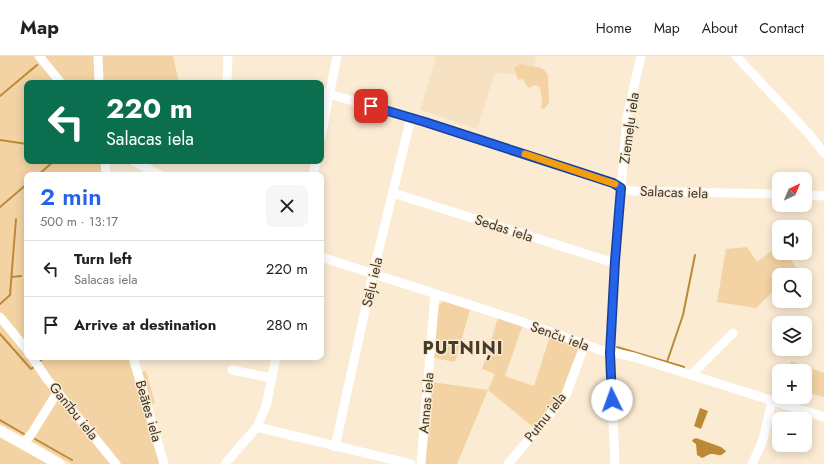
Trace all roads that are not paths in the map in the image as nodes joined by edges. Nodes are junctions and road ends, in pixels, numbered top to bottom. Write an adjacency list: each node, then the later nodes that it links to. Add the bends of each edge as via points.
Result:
1 (39, 56): 7 (street)
2 (98, 56): 8 (street)
3 (228, 56): 9 (street)
4 (337, 56): 10 (street)
5 (641, 56): 16 (street, Ziemeļu iela, via 627,117)
6 (736, 56): 13 (street)
7 (59, 80)
8 (99, 80)
9 (228, 80)
10 (326, 93): 11 (street); 12 (street, Salacas iela)
11 (324, 111)
12 (411, 117): 16 (street, Salacas iela, via 613,183); 17 (street, Sēļu iela)
13 (824, 153)
14 (139, 164): 15 (street)
15 (154, 172)
16 (621, 188): 18 (street, Salacas iela); 22 (street, Ziemeļu iela)
17 (393, 193): 22 (street, Sedas iela); 23 (street, Sēļu iela)
18 (772, 194)
19 (812, 195): 20 (street)
20 (824, 196)
21 (324, 258): 23 (street, Senču iela)
22 (615, 261): 29 (street, Ziemeļu iela)
23 (374, 274): 24 (street, Senču iela); 43 (street, Sēļu iela)
24 (435, 294): 27 (street, Senču iela); 49 (street, Annas iela)
25 (0, 318): 28 (street)
26 (733, 333): 34 (street)
27 (585, 344): 29 (street, Senču iela); 50 (street, Putnu iela, via 566,395)
28 (24, 346)
29 (610, 353): 34 (street, Senču iela, via 634,357); 51 (street, Ziemeļu iela)
30 (34, 360): 36 (street, Ganību iela)
31 (134, 360): 46 (street, Beātes iela)
32 (275, 360): 35 (street)
33 (232, 370): 35 (street)
34 (692, 375): 37 (street, Senču iela)
35 (271, 378): 40 (street, via 266,406)
36 (58, 391): 42 (street); 45 (street, Ganību iela)
37 (772, 401): 52 (street, via 763,440)
38 (782, 404): 39 (street, Senču iela)
39 (824, 417)
40 (257, 427): 43 (street); 47 (street)
41 (0, 431): 42 (main road)
42 (23, 444): 44 (main road)
43 (335, 447): 48 (street)
44 (59, 464)
45 (116, 464)
46 (164, 464)
47 (225, 464)
48 (411, 464)
49 (421, 464)
50 (508, 464)
51 (615, 464)
52 (752, 464)

